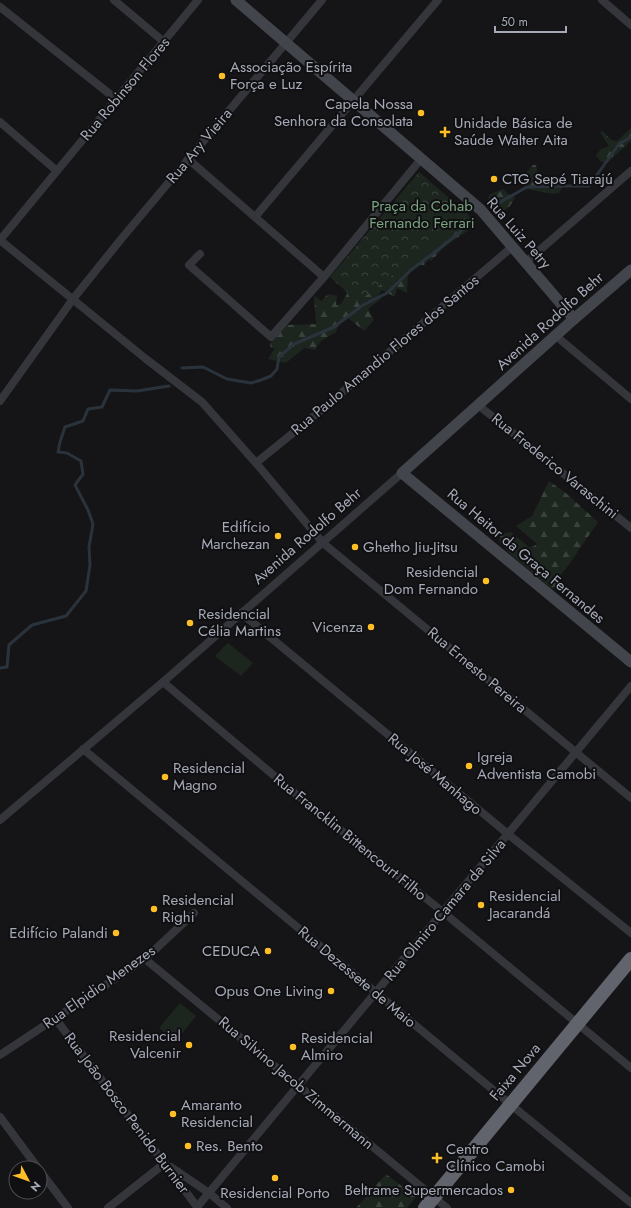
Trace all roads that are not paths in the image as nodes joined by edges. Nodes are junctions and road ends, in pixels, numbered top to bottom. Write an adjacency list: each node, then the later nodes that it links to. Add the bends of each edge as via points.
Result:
1 (114, 0): 9 (street)
2 (198, 0): 9 (street, Rua Robinson Flores)
3 (236, 0): 10 (street, Rua Luiz Petry)
4 (322, 0): 10 (street, Rua Ary Vieira)
5 (438, 0): 12 (street)
6 (602, 0): 8 (street)
7 (0, 7): 11 (street)
8 (631, 25)
9 (164, 42): 11 (street, Rua Robinson Flores)
10 (286, 42): 12 (street, Rua Luiz Petry); 14 (street, Rua Ary Vieira)
11 (116, 100): 17 (street, Rua Robinson Flores)
12 (353, 100): 15 (street, Rua Luiz Petry); 18 (street)
13 (0, 122): 17 (street)
14 (188, 158): 18 (street); 25 (street, Rua Ary Vieira)
15 (421, 159): 20 (street, Rua Luiz Petry, via 481,210); 24 (street)
16 (631, 171): 22 (street)
17 (57, 172): 19 (street, Rua Robinson Flores)
18 (256, 217): 24 (street)
19 (0, 240): 25 (street, Rua Ernesto Pereira)
20 (512, 247): 22 (street, Rua Luiz Petry); 31 (street, Rua Paulo Amandio Flores dos Santos)
21 (200, 254): 24 (street, via 189,265 271,337)
22 (526, 262): 26 (street, Rua Luiz Petry)
23 (631, 270): 26 (street, Avenida Rodolfo Behr)
24 (324, 277)
25 (72, 299): 29 (street, Rua Ary Vieira); 31 (street, Rua Ernesto Pereira, via 202,402)
26 (574, 319): 27 (street, Avenida Rodolfo Behr)
27 (556, 336): 28 (street); 30 (street, Avenida Rodolfo Behr)
28 (631, 399)
29 (0, 401)
30 (478, 405): 32 (street, Avenida Rodolfo Behr); 33 (street, Rua Frederico Varaschini)
31 (256, 463): 34 (street, Rua Ernesto Pereira)
32 (402, 473): 34 (street, Avenida Rodolfo Behr); 36 (street, Rua Heitor da Graça Fernandes)
33 (631, 528)
34 (323, 543): 35 (street, Avenida Rodolfo Behr); 40 (street, Rua Ernesto Pereira)
35 (241, 613): 37 (street, Avenida Rodolfo Behr); 43 (street, Rua José Manhago)
36 (631, 662)
37 (163, 682): 39 (street, Avenida Rodolfo Behr); 44 (street, Rua Francklin Bittencourt Filho, via 297,795)
38 (631, 686): 40 (street, Rua Olmiro Camara da Silva)
39 (83, 749): 42 (street, Avenida Rodolfo Behr); 49 (street, Rua Dezessete de Maio)
40 (576, 752): 41 (street, Rua Ernesto Pereira); 43 (street, Rua Olmiro Camara da Silva)
41 (631, 798)
42 (0, 820)
43 (508, 834): 44 (street, Rua Olmiro Camara da Silva); 46 (street, Rua José Manhago)
44 (443, 912): 49 (street, Rua Olmiro Camara da Silva); 51 (street, Rua Francklin Bittencourt Filho)
45 (194, 913): 47 (street, Rua Elpidio Menezes)
46 (631, 933)
47 (145, 959): 50 (street, Rua Elpidio Menezes); 54 (street, Rua Silvino Jacob Zimmermann)
48 (631, 959): 51 (highway, Faixa Nova)
49 (376, 992): 54 (street, Rua Olmiro Camara da Silva); 55 (street, Rua Dezessete de Maio)
50 (55, 1018): 52 (street, Rua Elpidio Menezes); 58 (street, Rua João Bosco Penido Burnier)
51 (577, 1024): 53 (street, Rua Francklin Bittencourt Filho); 55 (highway, Faixa Nova)
52 (0, 1055)
53 (631, 1068)
54 (298, 1085): 60 (street, Rua Olmiro Camara da Silva); 61 (street, Rua Silvino Jacob Zimmermann)
55 (510, 1104): 61 (highway, Faixa Nova); 62 (street, Rua Dezessete de Maio)
56 (0, 1117): 57 (street)
57 (32, 1160)
58 (165, 1163): 60 (street); 63 (street, Rua João Bosco Penido Burnier); 65 (street)
59 (48, 1182): 64 (street)
60 (208, 1193): 63 (street, Rua Olmiro Camara da Silva); 66 (street)
61 (430, 1203): 67 (street, Rua Silvino Jacob Zimmermann)
62 (631, 1203)
63 (198, 1207)
64 (68, 1208)
65 (108, 1208)
66 (227, 1208)
67 (447, 1208)

